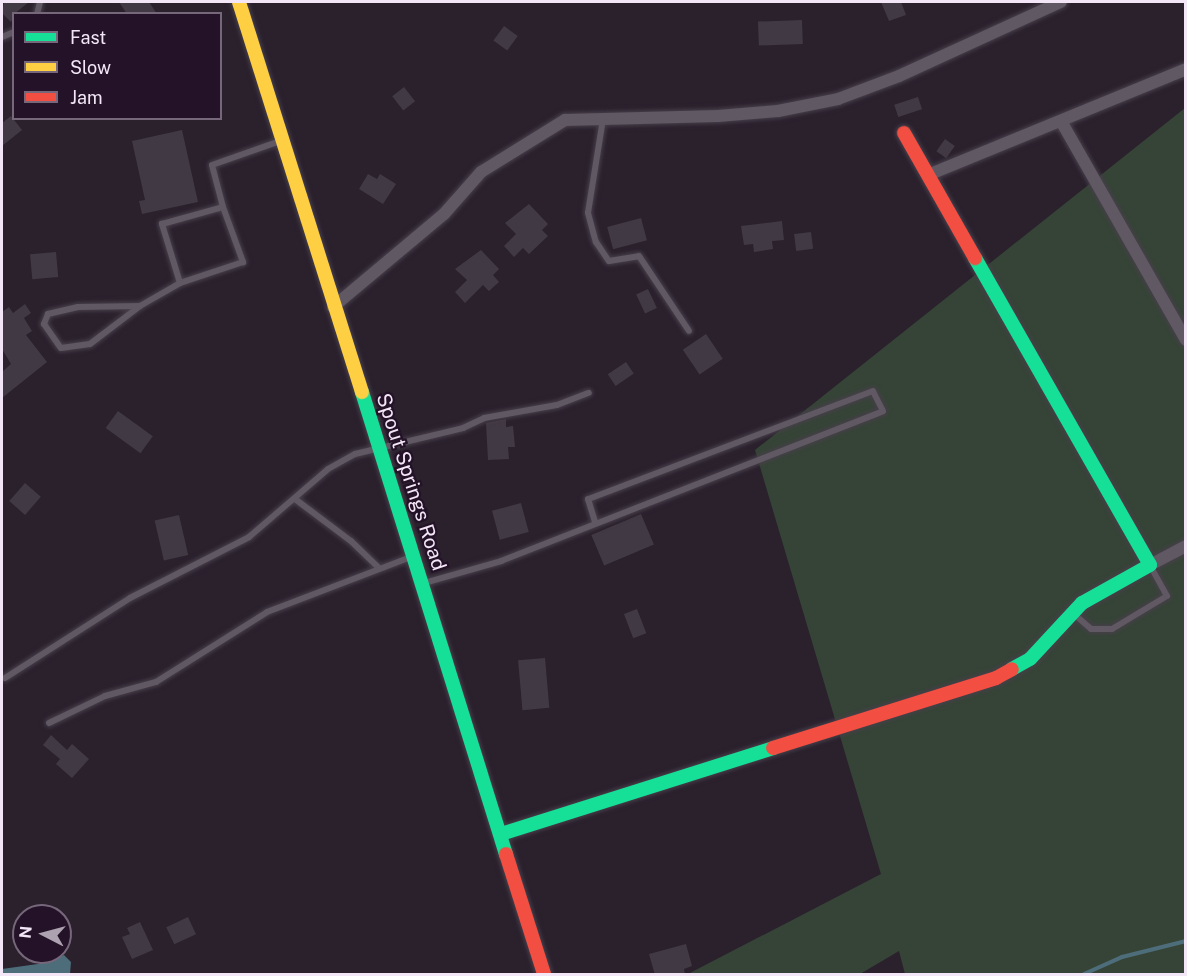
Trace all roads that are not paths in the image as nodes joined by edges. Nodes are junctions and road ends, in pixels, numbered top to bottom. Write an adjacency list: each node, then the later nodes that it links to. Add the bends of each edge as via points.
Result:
1 (239, 2): 7 (street, Spout Springs Road)
2 (1061, 2): 4 (street, via 899,76 838,99 728,115)
3 (1185, 69): 5 (street)
4 (603, 119): 12 (street, via 565,120 481,172 444,214); 13 (lane, via 588,213 596,242 609,261 639,256)
5 (1060, 121): 8 (street); 14 (street)
6 (904, 133): 8 (street)
7 (280, 141): 9 (lane, via 212,165); 12 (street, Spout Springs Road)
8 (928, 175): 21 (street)
9 (223, 207): 10 (lane, via 243,262); 10 (lane, via 162,224)
10 (180, 283): 11 (lane)
11 (140, 306): 11 (lane, via 78,308 48,314 44,324 61,348 74,349 90,344)
12 (333, 307): 16 (street, Spout Springs Road)
13 (689, 331)
14 (1185, 340)
15 (589, 393): 16 (lane, via 557,405 484,418 463,428)
16 (379, 447): 17 (lane, via 355,454 328,470); 20 (street, Spout Springs Road)
17 (294, 499): 22 (lane, via 351,541); 25 (lane, via 222,554 130,598)
18 (595, 522): 18 (lane, via 617,513 883,411 873,391 588,499); 23 (lane, via 501,561)
19 (1185, 546): 21 (street)
20 (414, 556): 22 (lane); 23 (street, Spout Springs Road)
21 (1150, 565): 24 (street, via 1082,603); 24 (lane, via 1167,596 1112,629 1090,629)
22 (379, 568): 26 (lane, via 352,582 267,612 156,682 105,696)
23 (423, 584): 27 (street, Spout Springs Road)
24 (1072, 613): 27 (street, via 1030,658 996,678)
25 (5, 678)
26 (49, 723)
27 (501, 834): 28 (street, Spout Springs Road)
28 (544, 975)

